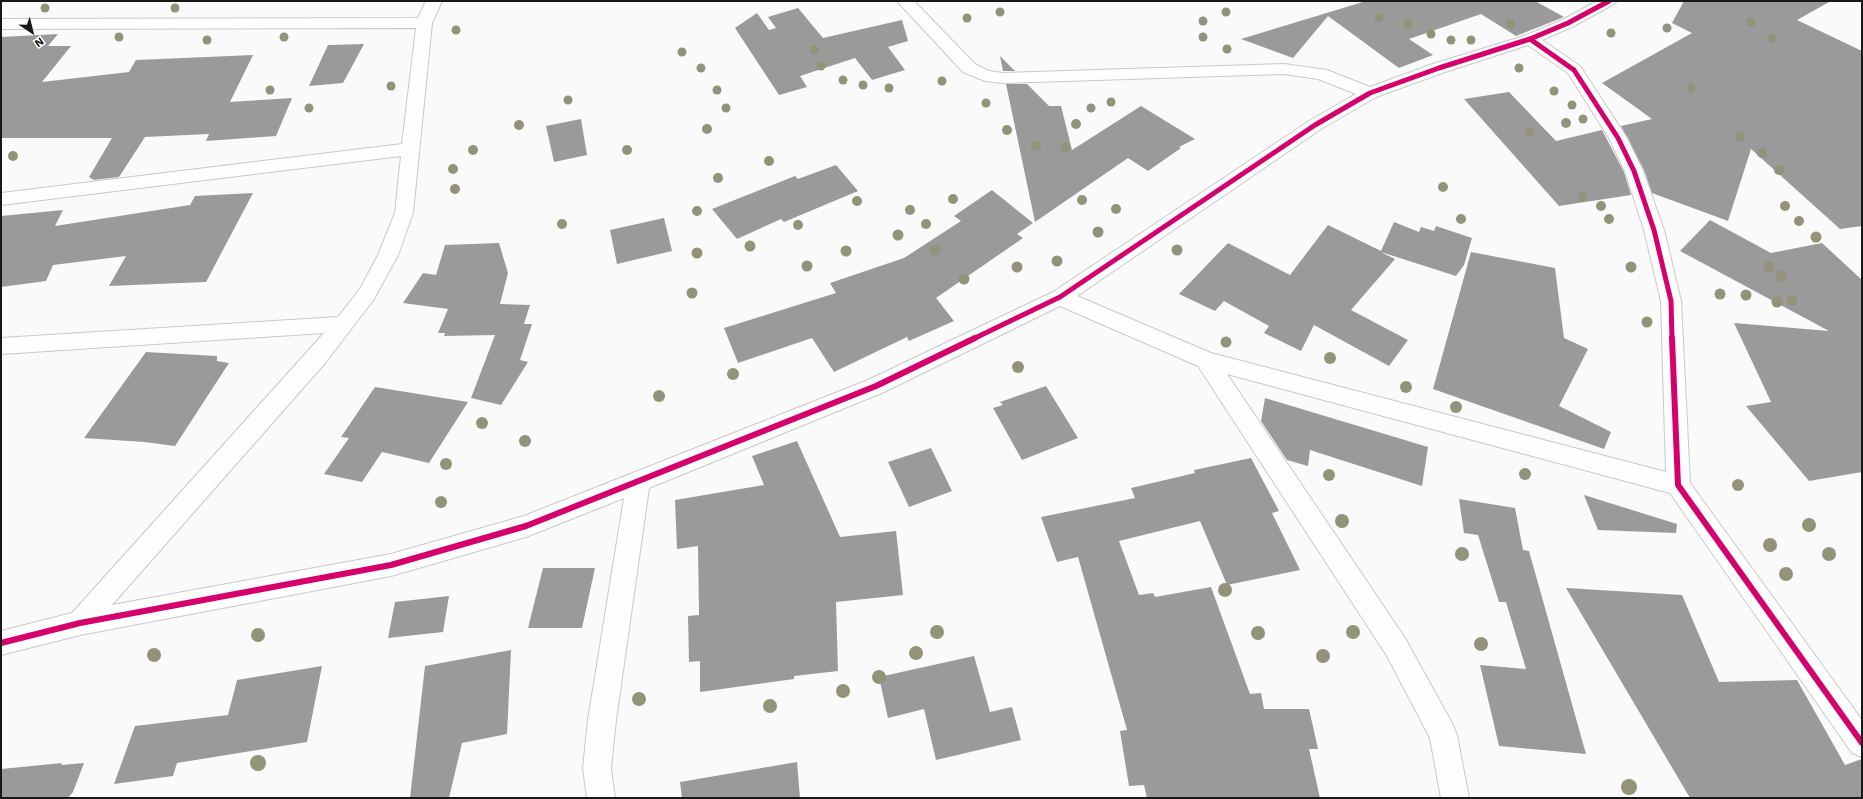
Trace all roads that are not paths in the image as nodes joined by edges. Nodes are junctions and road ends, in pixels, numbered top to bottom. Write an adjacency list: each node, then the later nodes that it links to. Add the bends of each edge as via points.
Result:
1 (434, 1): 4 (street)
2 (905, 1): 7 (street, via 969,68 985,76 1003,78 1284,69 1321,74)
3 (1610, 1): 6 (street)
4 (424, 23): 5 (street); 8 (street)
5 (1, 24)
6 (1530, 39): 7 (street); 15 (street, via 1574,70 1618,138 1634,171 1654,230 1671,301)
7 (1370, 93): 10 (street, via 1315,125)
8 (411, 148): 9 (street); 11 (street, via 404,213 388,255 366,294)
9 (1, 200)
10 (1060, 297): 13 (street); 14 (street, via 876,386)
11 (343, 324): 12 (street); 16 (street, via 318,356)
12 (1, 346)
13 (1206, 360): 15 (street); 20 (street, via 1396,648 1443,734)
14 (638, 482): 16 (street, via 526,526 391,565); 19 (street, via 602,720 597,768)
15 (1678, 485): 18 (street)
16 (80, 623): 17 (street)
17 (1, 643)
18 (1862, 742)
19 (601, 798)
20 (1455, 798)

